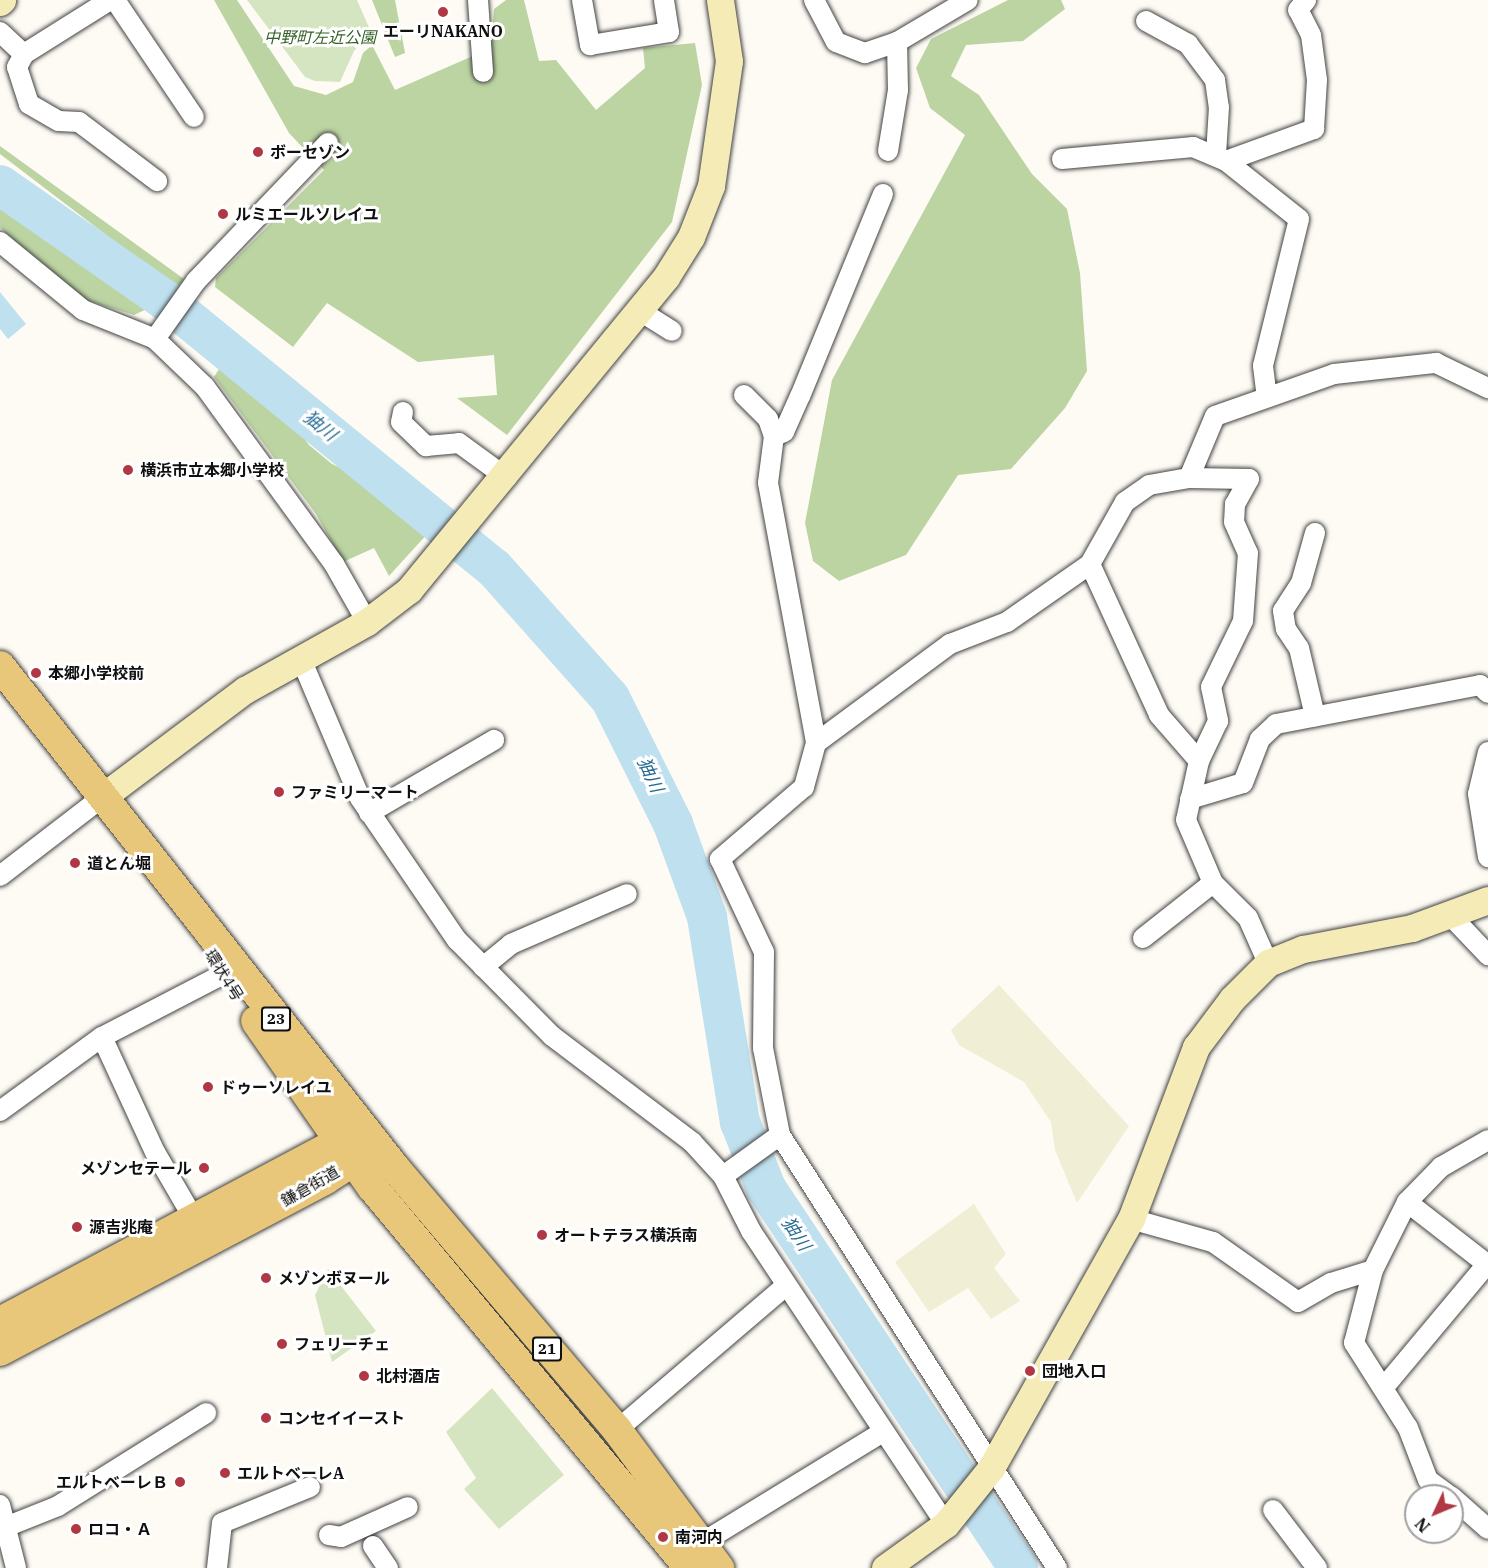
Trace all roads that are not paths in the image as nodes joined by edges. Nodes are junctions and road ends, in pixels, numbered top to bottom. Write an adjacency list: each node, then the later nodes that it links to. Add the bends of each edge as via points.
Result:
1 (110, 0): 13 (street)
2 (116, 0): 15 (street)
3 (478, 0): 14 (street, via 474,33)
4 (582, 0): 5 (street, via 590,45 669,32)
5 (664, 0)
6 (720, 0): 23 (street, via 729,61 711,186 691,237 666,278)
7 (814, 0): 12 (street, via 837,42 865,53)
8 (968, 0): 12 (street)
9 (1306, 0): 18 (street, via 1298,10 1311,35 1316,69 1314,129)
10 (1146, 21): 18 (street, via 1188,44 1215,80)
11 (0, 32): 13 (street)
12 (897, 42): 17 (street, via 898,90)
13 (24, 54): 20 (street, via 17,67 29,104 59,121 79,122)
14 (483, 72)
15 (194, 117)
16 (328, 143): 25 (street, via 188,291)
17 (888, 151)
18 (1221, 158): 19 (street, via 1193,147); 28 (street, via 1299,219 1263,366)
19 (1062, 159)
20 (156, 181)
21 (883, 194): 30 (street, via 801,396 784,432)
22 (0, 242): 25 (street, via 82,310)
23 (637, 309): 24 (street); 31 (street)
24 (672, 331)
25 (156, 337): 35 (street, via 205,387 334,564)
26 (1488, 388): 28 (street, via 1436,363 1334,374)
27 (744, 395): 30 (street, via 768,419)
28 (1267, 397): 32 (street, via 1215,416)
29 (403, 412): 31 (street, via 401,422 426,446 459,443)
30 (774, 436): 41 (street, via 768,483)
31 (507, 478): 35 (street, via 440,558)
32 (1189, 478): 34 (street, via 1149,485 1125,502); 43 (street, via 1249,479 1235,504 1234,522 1248,553 1243,621 1212,687 1218,721)
33 (1315, 533): 39 (street, via 1301,583 1283,611 1286,629 1299,648)
34 (1090, 564): 41 (street, via 1007,622 950,644); 43 (street, via 1159,715)
35 (367, 622): 36 (street)
36 (301, 658): 44 (street, via 245,690); 46 (street)
37 (0, 666): 44 (main road, 環状4号 / 23)
38 (1488, 693): 39 (street, via 1480,685)
39 (1315, 717): 45 (street, via 1276,724 1260,739 1243,783)
40 (494, 740): 46 (street)
41 (816, 743): 61 (street, via 804,787 720,859 764,952 763,1048)
42 (1488, 752): 47 (street, via 1478,794)
43 (1199, 761): 45 (street)
44 (105, 795): 48 (street); 57 (main road, 環状4号 / 23, via 184,903)
45 (1190, 799): 49 (street, via 1186,820)
46 (369, 813): 56 (street, via 458,940)
47 (1488, 857)
48 (0, 876)
49 (1213, 883): 53 (street); 55 (street, via 1248,918)
50 (627, 894): 56 (street, via 511,944)
51 (1488, 900): 52 (street)
52 (1449, 914): 54 (street); 55 (street, via 1412,927 1303,949)
53 (1143, 938)
54 (1488, 955)
55 (1268, 963): 67 (street, via 1196,1047)
56 (483, 967): 64 (street, via 552,1036)
57 (228, 972): 58 (street); 60 (main road, 環状4号 / 23); 63 (main road, 環状4号 / 23)
58 (102, 1036): 59 (street); 66 (street, via 155,1152)
59 (0, 1111)
60 (369, 1135): 63 (main road, 鎌倉街道); 75 (main road, 21)
61 (777, 1138): 64 (street); 77 (street)
62 (1488, 1140): 65 (street, via 1441,1167)
63 (345, 1152): 66 (main road, 鎌倉街道); 72 (main road, 鎌倉街道); 89 (main road, 21)
64 (727, 1172): 70 (street)
65 (1407, 1202): 68 (street); 69 (street)
66 (194, 1219): 71 (main road, 鎌倉街道)
67 (1131, 1220): 69 (street, via 1213,1242 1299,1302 1331,1283); 77 (street)
68 (1487, 1264): 73 (street)
69 (1373, 1270): 73 (street, via 1354,1343)
70 (787, 1285): 75 (street); 76 (street)
71 (0, 1322)
72 (0, 1351)
73 (1385, 1386): 78 (street, via 1428,1480)
74 (206, 1413): 85 (street, via 58,1506)
75 (617, 1430): 89 (main road, 21)
76 (881, 1433): 84 (street); 89 (street)
77 (989, 1472): 84 (street); 95 (street)
78 (1433, 1484)
79 (310, 1486): 91 (street, via 222,1523)
80 (0, 1505): 85 (street)
81 (408, 1508): 87 (street, via 341,1537)
82 (1464, 1508): 86 (street)
83 (1273, 1510): 96 (street)
84 (949, 1521): 94 (street)
85 (8, 1526): 90 (street)
86 (1488, 1529)
87 (329, 1535)
88 (373, 1546): 92 (street)
89 (695, 1556): 93 (main road, 21)
90 (16, 1568)
91 (217, 1568)
92 (388, 1568)
93 (719, 1568)
94 (885, 1568)
95 (1057, 1568)
96 (1317, 1568)

